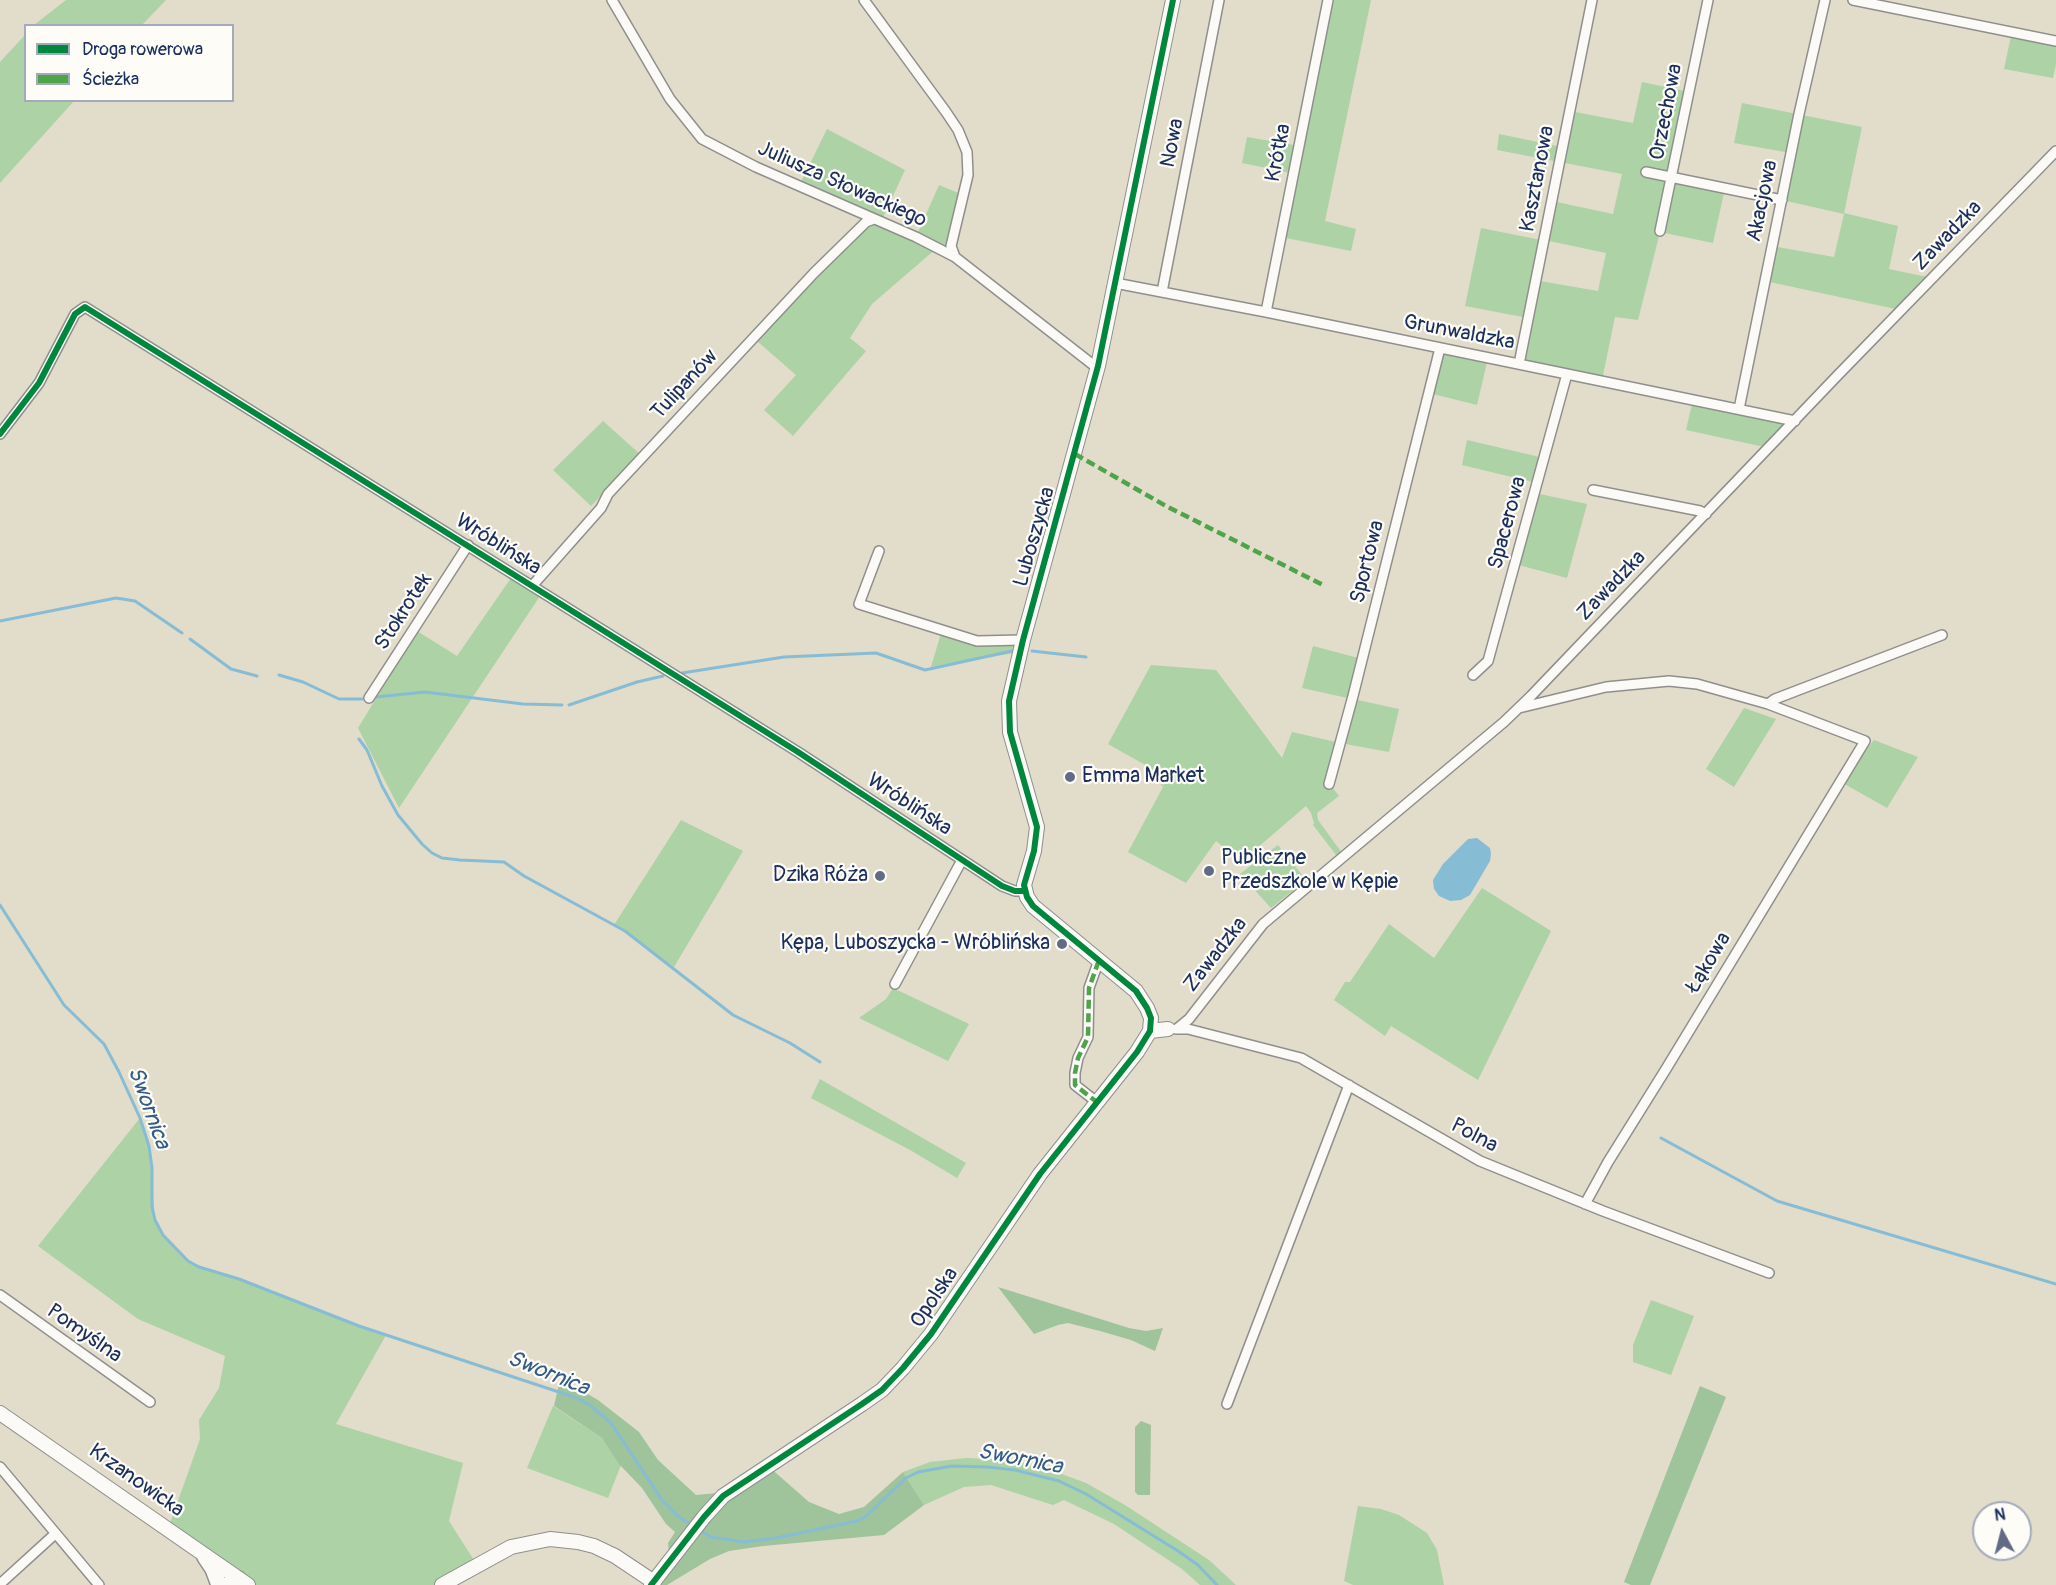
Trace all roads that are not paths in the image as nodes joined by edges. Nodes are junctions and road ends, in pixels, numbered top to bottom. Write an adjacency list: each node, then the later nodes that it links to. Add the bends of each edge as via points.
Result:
1 (612, 0): 15 (street, Juliusza Słowackiego, via 670,99 702,139)
2 (864, 0): 17 (street, via 964,142 968,175 952,240)
3 (1173, 0): 18 (street, Luboszycka)
4 (1219, 0): 19 (street, Nowa)
5 (1328, 0): 20 (street, Krótka)
6 (1592, 0): 22 (street, Kasztanowa)
7 (1708, 0): 13 (street, Orzechowa)
8 (1825, 0): 14 (street, Akacjowa)
9 (1853, 0): 10 (street)
10 (2056, 41)
11 (2056, 151): 26 (street, Zawadzka)
12 (1646, 172): 13 (street)
13 (1673, 176): 14 (street); 16 (street, Orzechowa)
14 (1782, 200): 25 (street, Akacjowa)
15 (874, 219): 17 (street, Juliusza Słowackiego); 32 (street, Tulipanów, via 866,222 814,273 608,494 601,508)
16 (1660, 231)
17 (955, 257): 23 (street, Juliusza Słowackiego)
18 (1115, 283): 19 (street, Grunwaldzka); 23 (street, Luboszycka)
19 (1162, 292): 20 (street, Grunwaldzka)
20 (1266, 312): 21 (street, Grunwaldzka)
21 (1440, 348): 22 (street, Grunwaldzka); 39 (street, Sportowa)
22 (1519, 364): 24 (street, Grunwaldzka)
23 (1098, 366): 34 (street, Luboszycka)
24 (1567, 374): 25 (street, Grunwaldzka); 35 (street, Spacerowa, via 1488,661)
25 (1739, 410): 26 (street, Grunwaldzka)
26 (1795, 421): 29 (street, Zawadzka)
27 (0, 434): 30 (street, Wróblińska, via 39,382 75,314 85,307)
28 (1593, 490): 29 (street)
29 (1706, 514): 38 (street, Zawadzka)
30 (468, 545): 32 (street, Wróblińska); 36 (street, Stokrotek)
31 (879, 551): 34 (street, via 859,604 977,640)
32 (532, 586): 40 (street, Wróblińska)
33 (1942, 635): 37 (street)
34 (1023, 640): 41 (street, Luboszycka, via 1012,682 1009,720 1038,837)
35 (1473, 675)
36 (369, 698)
37 (1768, 704): 38 (street, via 1697,684 1669,681 1606,687); 48 (street, Łąkowa, via 1865,741)
38 (1518, 708): 44 (street, Zawadzka, via 1263,924 1189,1019)
39 (1329, 784)
40 (962, 860): 41 (street, Wróblińska, via 1002,886); 43 (street)
41 (1025, 891): 42 (street, via 1033,906)
42 (1099, 960): 45 (street, via 1141,998 1150,1018); 47 (street, via 1089,988 1088,1037 1075,1073 1075,1085)
43 (895, 984)
44 (1173, 1029): 45 (street); 46 (street, Polna, via 1188,1029 1298,1056)
45 (1150, 1031): 47 (street, Opolska)
46 (1349, 1085): 48 (street, Polna, via 1480,1161); 52 (street)
47 (1098, 1103): 59 (street, Opolska, via 1040,1174 931,1334 903,1368 882,1390 728,1492)
48 (1585, 1204): 49 (street, Polna)
49 (1769, 1272)
50 (0, 1295): 51 (street, Pomyślna)
51 (150, 1402)
52 (1227, 1404)
53 (0, 1413): 56 (street, Krzanowicka)
54 (0, 1467): 55 (street)
55 (54, 1534): 58 (street); 60 (street)
56 (205, 1557): 57 (street, Krzanowicka); 61 (main road)
57 (238, 1583)
58 (0, 1584)
59 (653, 1584): 62 (street, via 594,1546 550,1539 511,1547)
60 (99, 1585)
61 (219, 1585)
62 (442, 1585)

